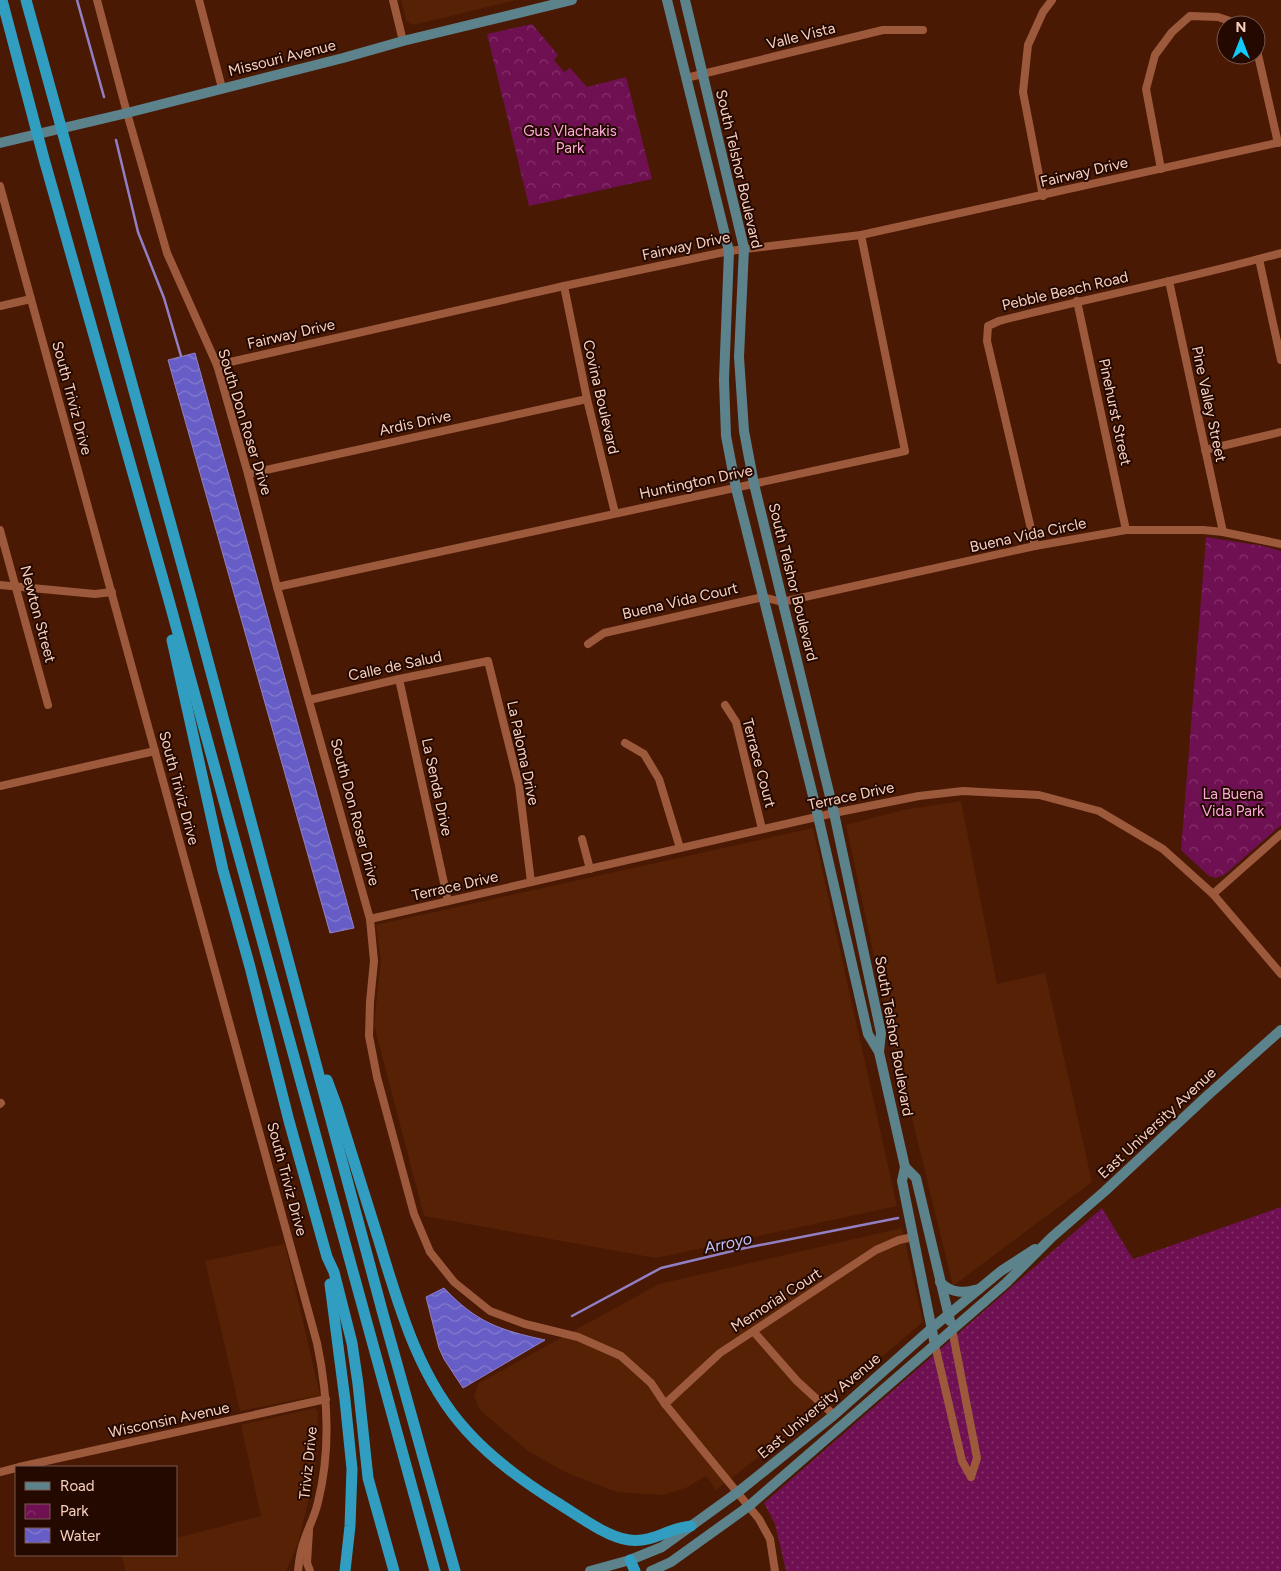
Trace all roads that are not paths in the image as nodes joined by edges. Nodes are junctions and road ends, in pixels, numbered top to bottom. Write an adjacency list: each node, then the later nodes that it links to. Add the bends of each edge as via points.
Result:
1 (2, 0): 47 (highway)
2 (26, 0): 79 (highway, via 193,604)
3 (97, 0): 19 (street, South Don Roser Drive)
4 (199, 0): 18 (street)
5 (393, 0): 14 (street)
6 (572, 0): 14 (main road, Missouri Avenue)
7 (657, 0): 11 (main road)
8 (667, 0): 11 (main road, South Telshor Boulevard)
9 (1052, 0): 24 (street, via 1028,45 1023,92)
10 (687, 3): 16 (main road, South Telshor Boulevard)
11 (670, 14): 17 (main road, South Telshor Boulevard)
12 (1216, 17): 22 (street, via 1190,16 1172,32 1155,55 1146,89)
13 (923, 30): 16 (street, Valle Vista, via 883,30)
14 (403, 41): 18 (main road, Missouri Avenue)
15 (1261, 65): 21 (street)
16 (702, 74): 17 (street, Valle Vista); 26 (main road, South Telshor Boulevard)
17 (686, 78): 27 (main road, South Telshor Boulevard)
18 (222, 88): 19 (main road, Missouri Avenue)
19 (127, 113): 20 (main road, Missouri Avenue); 36 (street, South Don Roser Drive, via 167,253)
20 (0, 143)
21 (1280, 143): 22 (street, Fairway Drive)
22 (1161, 169): 24 (street, Fairway Drive)
23 (0, 186): 32 (street, South Triviz Drive)
24 (1043, 196): 25 (street, Fairway Drive)
25 (861, 235): 26 (street, Fairway Drive); 41 (street, Huntington Drive, via 905,450)
26 (744, 248): 27 (street, Fairway Drive); 41 (main road, South Telshor Boulevard, via 740,357 744,431)
27 (729, 251): 31 (street, Fairway Drive); 42 (main road, South Telshor Boulevard, via 724,390 726,436)
28 (1281, 253): 29 (street, Pebble Beach Road)
29 (1259, 259): 30 (street, Pebble Beach Road); 35 (street)
30 (1169, 281): 33 (street, Pebble Beach Road); 39 (street, Pine Valley Street)
31 (564, 286): 36 (street, Fairway Drive); 37 (street, Covina Boulevard)
32 (31, 299): 34 (street); 53 (street, South Triviz Drive)
33 (1077, 301): 45 (street, Pinehurst Street); 49 (street, Pebble Beach Road, via 988,326 987,341)
34 (0, 306)
35 (1281, 360)
36 (217, 365): 40 (street, South Don Roser Drive)
37 (586, 399): 40 (street, Ardis Drive); 43 (street, Covina Boulevard)
38 (1281, 432): 39 (street)
39 (1205, 450): 46 (street, Pine Valley Street)
40 (248, 474): 52 (street, South Don Roser Drive)
41 (754, 484): 42 (street, Huntington Drive); 55 (main road, South Telshor Boulevard)
42 (736, 488): 43 (street, Huntington Drive); 54 (main road, South Telshor Boulevard)
43 (615, 513): 52 (street, Huntington Drive)
44 (0, 530): 51 (street, Newton Street)
45 (1126, 530): 46 (street, Buena Vida Circle); 49 (street, Buena Vida Circle)
46 (1223, 532): 48 (street, Buena Vida Circle)
47 (150, 536): 85 (highway, via 223,870); 108 (highway)
48 (1281, 544)
49 (1035, 546): 55 (street, Buena Vida Circle)
50 (0, 586): 51 (street)
51 (16, 587): 53 (street, via 95,594); 60 (street, Newton Street)
52 (277, 587): 59 (street, South Don Roser Drive)
53 (112, 592): 63 (street, South Triviz Drive)
54 (763, 596): 55 (street); 56 (street, Buena Vida Court, via 604,633); 66 (main road, South Telshor Boulevard)
55 (782, 602): 65 (main road, South Telshor Boulevard)
56 (588, 644)
57 (488, 661): 58 (street, Calle de Salud); 72 (street, La Paloma Drive, via 519,785)
58 (399, 679): 59 (street, Calle de Salud); 74 (street, La Senda Drive)
59 (309, 700): 75 (street, South Don Roser Drive)
60 (48, 705)
61 (725, 705): 67 (street, Terrace Court, via 736,722)
62 (625, 743): 70 (street, via 644,754 659,779)
63 (155, 751): 64 (street); 93 (street, South Triviz Drive, via 310,1312)
64 (0, 786)
65 (834, 813): 66 (street, Terrace Drive); 73 (street, Terrace Drive, via 951,791 1039,795 1100,811 1163,849); 77 (main road, South Telshor Boulevard)
66 (818, 816): 67 (street, Terrace Drive); 78 (main road, South Telshor Boulevard)
67 (762, 829): 70 (street, Terrace Drive)
68 (1281, 834): 73 (street)
69 (582, 840): 71 (street)
70 (680, 848): 71 (street, Terrace Drive)
71 (590, 869): 72 (street, Terrace Drive)
72 (531, 882): 74 (street, Terrace Drive)
73 (1214, 894): 76 (street, Terrace Drive)
74 (448, 901): 75 (street, Terrace Drive)
75 (370, 919): 94 (street, South Don Roser Drive, via 374,960 369,1036 414,1214 430,1252 454,1282 490,1311 525,1324 578,1337 621,1356 651,1384)
76 (1281, 974)
77 (874, 997): 78 (main road); 81 (main road, South Telshor Boulevard, via 881,1033)
78 (860, 1000): 81 (main road, South Telshor Boulevard, via 868,1034)
79 (303, 1018): 101 (highway, via 337,1107 416,1350 443,1399 466,1430 488,1453 530,1486 610,1534 627,1540 647,1540); 109 (highway)
80 (1281, 1030): 84 (main road, East University Avenue)
81 (879, 1052): 82 (main road, South Telshor Boulevard)
82 (904, 1167): 83 (main road, South Telshor Boulevard, via 902,1180); 86 (main road, South Telshor Boulevard, via 916,1178)
83 (913, 1237): 89 (main road, South Telshor Boulevard); 91 (street, Memorial Court, via 876,1250)
84 (1052, 1238): 87 (main road, East University Avenue, via 1001,1271); 90 (main road, East University Avenue)
85 (327, 1257): 106 (highway, via 352,1469); 107 (highway, via 334,1272 352,1343 368,1478)
86 (940, 1281): 87 (main road, via 955,1292); 88 (main road, South Telshor Boulevard)
87 (980, 1289): 88 (main road, East University Avenue)
88 (948, 1316): 89 (main road, East University Avenue); 90 (main road, South Telshor Boulevard)
89 (932, 1328): 92 (main road, South Telshor Boulevard); 95 (main road, East University Avenue)
90 (952, 1329): 92 (main road, East University Avenue); 92 (street, South Telshor Boulevard, via 977,1458 971,1477 962,1461)
91 (754, 1332): 94 (street, Memorial Court, via 720,1353); 95 (street)
92 (935, 1345): 100 (main road, East University Avenue)
93 (326, 1399): 96 (street, Wisconsin Avenue); 102 (street, Triviz Drive, via 323,1470)
94 (665, 1404): 99 (street, South Don Roser Drive)
95 (834, 1415): 99 (main road, East University Avenue)
96 (27, 1466)
97 (15, 1469): 98 (street, Wisconsin Avenue)
98 (0, 1472)
99 (738, 1492): 100 (street, South Don Roser Drive); 101 (main road, East University Avenue)
100 (749, 1506): 111 (main road, East University Avenue, via 671,1562); 112 (street, South Don Roser Drive, via 770,1539)
101 (691, 1526): 103 (main road, East University Avenue)
102 (310, 1529): 104 (street, Triviz Drive, via 304,1540); 105 (street, Triviz Drive, via 307,1563)
103 (632, 1566): 110 (main road, East University Avenue)
104 (298, 1571)
105 (310, 1571)
106 (345, 1571)
107 (394, 1571)
108 (435, 1571)
109 (455, 1571)
110 (590, 1571)
111 (652, 1571)
112 (775, 1571)

